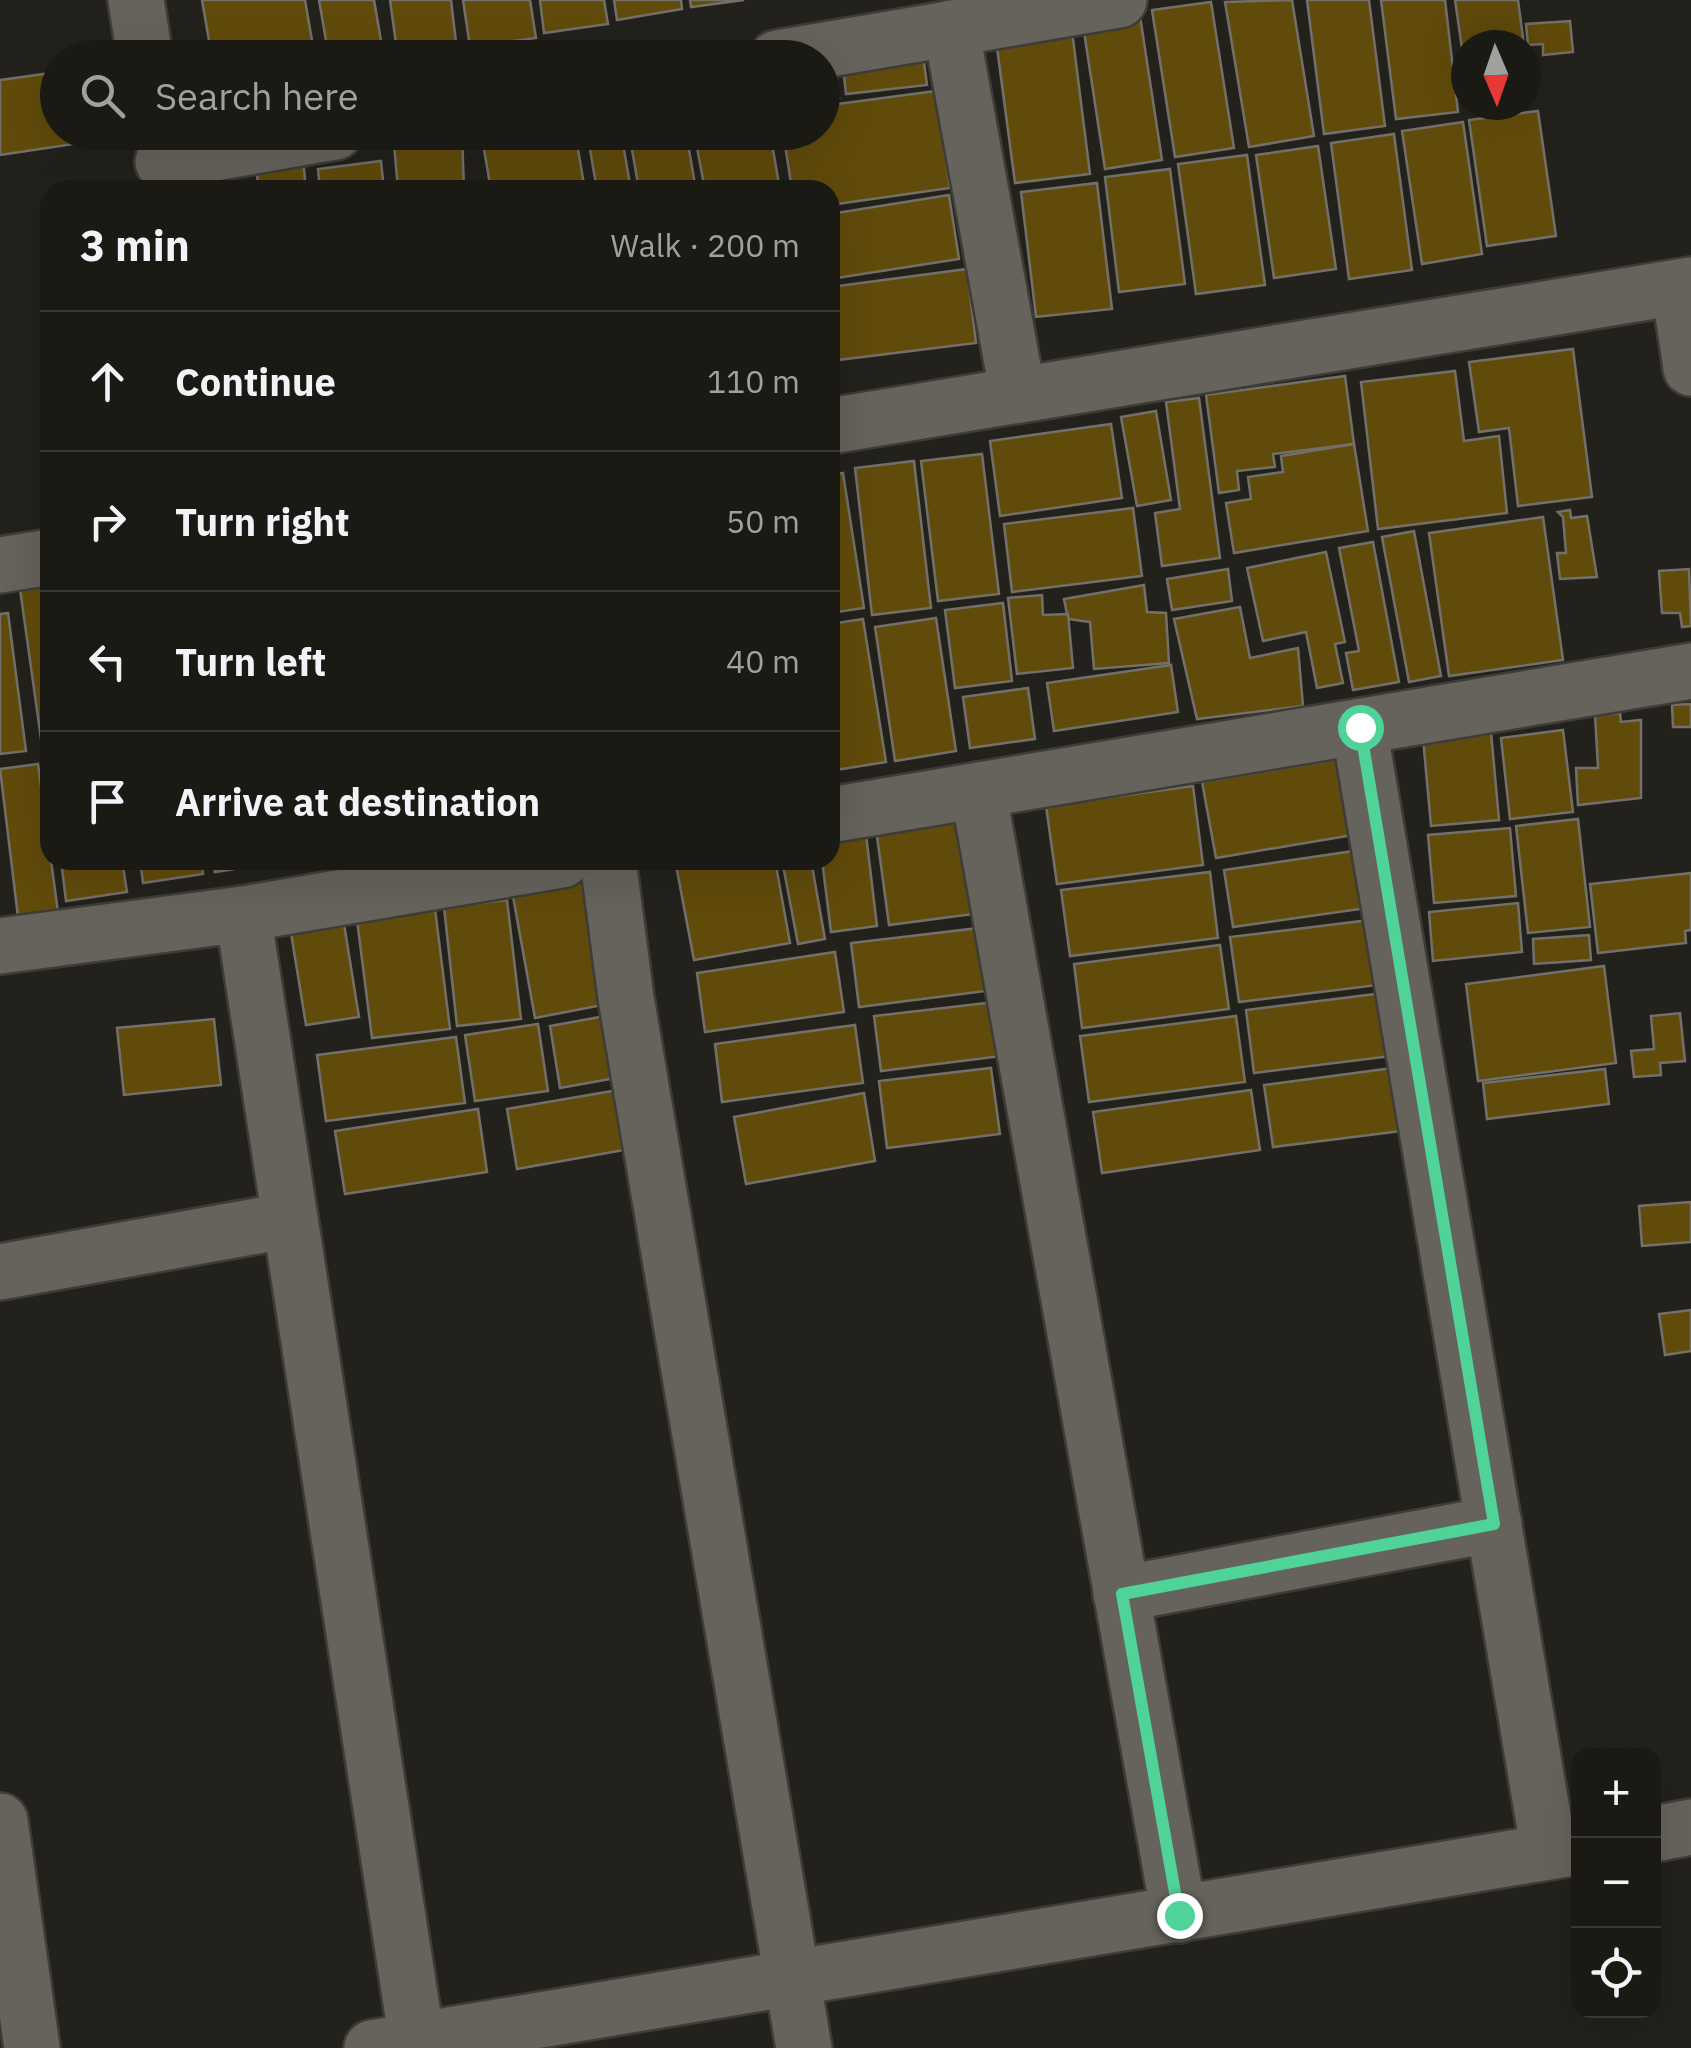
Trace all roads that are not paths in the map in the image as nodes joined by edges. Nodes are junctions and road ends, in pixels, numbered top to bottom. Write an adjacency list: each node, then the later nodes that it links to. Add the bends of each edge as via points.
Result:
1 (136, 0): 4 (street)
2 (1119, 0): 3 (street)
3 (951, 28): 5 (street); 10 (street)
4 (143, 40)
5 (840, 47)
6 (228, 150): 7 (street)
7 (163, 161)
8 (1685, 286): 9 (street); 10 (street)
9 (1691, 368)
10 (1018, 395): 11 (street)
11 (840, 424)
12 (40, 558): 13 (street)
13 (0, 565)
14 (1691, 671): 15 (street)
15 (1360, 727): 16 (street); 24 (street)
16 (978, 790): 17 (street); 25 (street)
17 (840, 813)
18 (503, 870): 20 (street)
19 (609, 870): 31 (street)
20 (243, 914): 21 (street); 22 (street)
21 (0, 946)
22 (290, 1220): 23 (street); 32 (street)
23 (0, 1272)
24 (1494, 1524): 25 (street); 29 (street)
25 (1122, 1594): 30 (street)
26 (0, 1821): 33 (street)
27 (1691, 1827): 28 (street)
28 (1661, 1833)
29 (1564, 1850): 30 (street)
30 (1179, 1915): 31 (street)
31 (792, 1980): 32 (street); 34 (street)
32 (394, 2044)
33 (32, 2048)
34 (804, 2048)

